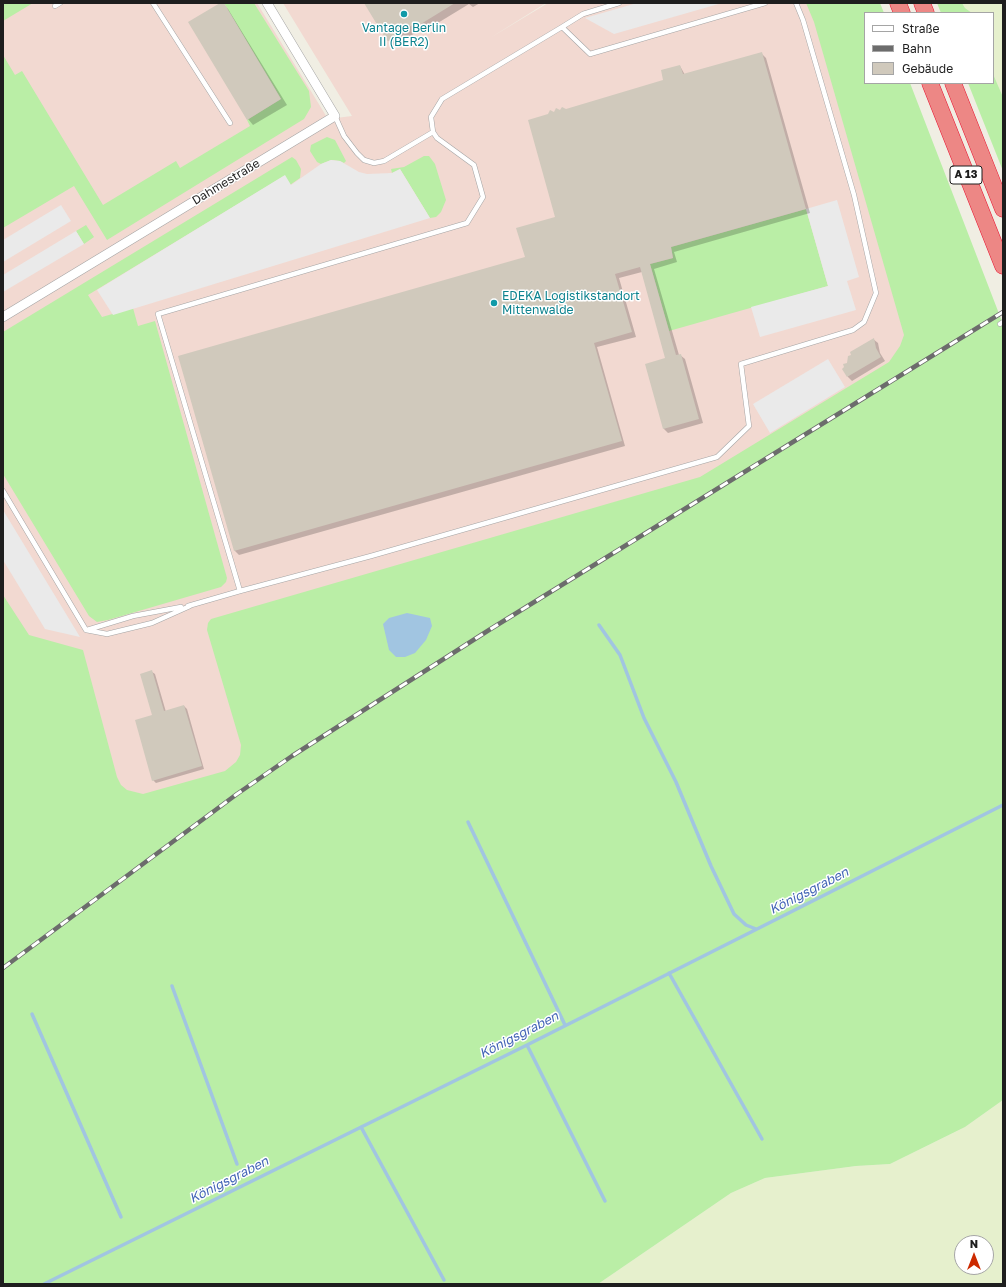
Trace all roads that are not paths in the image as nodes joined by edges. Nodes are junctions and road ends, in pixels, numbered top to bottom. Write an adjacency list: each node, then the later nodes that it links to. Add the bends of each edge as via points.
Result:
1 (60, 3): 7 (lane)
2 (153, 3): 12 (lane)
3 (267, 3): 11 (street)
4 (619, 3): 8 (lane, via 583,14)
5 (764, 3): 8 (lane, via 590,54)
6 (796, 3): 18 (lane, via 854,195 876,293 864,322 853,330 741,364 749,426 717,457)
7 (56, 6)
8 (562, 27): 13 (lane, via 442,99 431,117)
9 (930, 84): 15 (highway, A 13)
10 (953, 84): 14 (highway, A 13)
11 (335, 116): 13 (lane, via 344,136 357,153 364,160 374,163 384,161); 16 (street, Dahmestraße)
12 (230, 123)
13 (433, 132): 18 (lane, via 437,138 474,165 484,198 467,223 158,314)
14 (1003, 209)
15 (1003, 266)
16 (3, 317)
17 (3, 492): 20 (lane)
18 (240, 591): 19 (lane)
19 (190, 606): 20 (lane, via 133,616); 20 (lane, via 152,623 107,634)
20 (86, 630)

